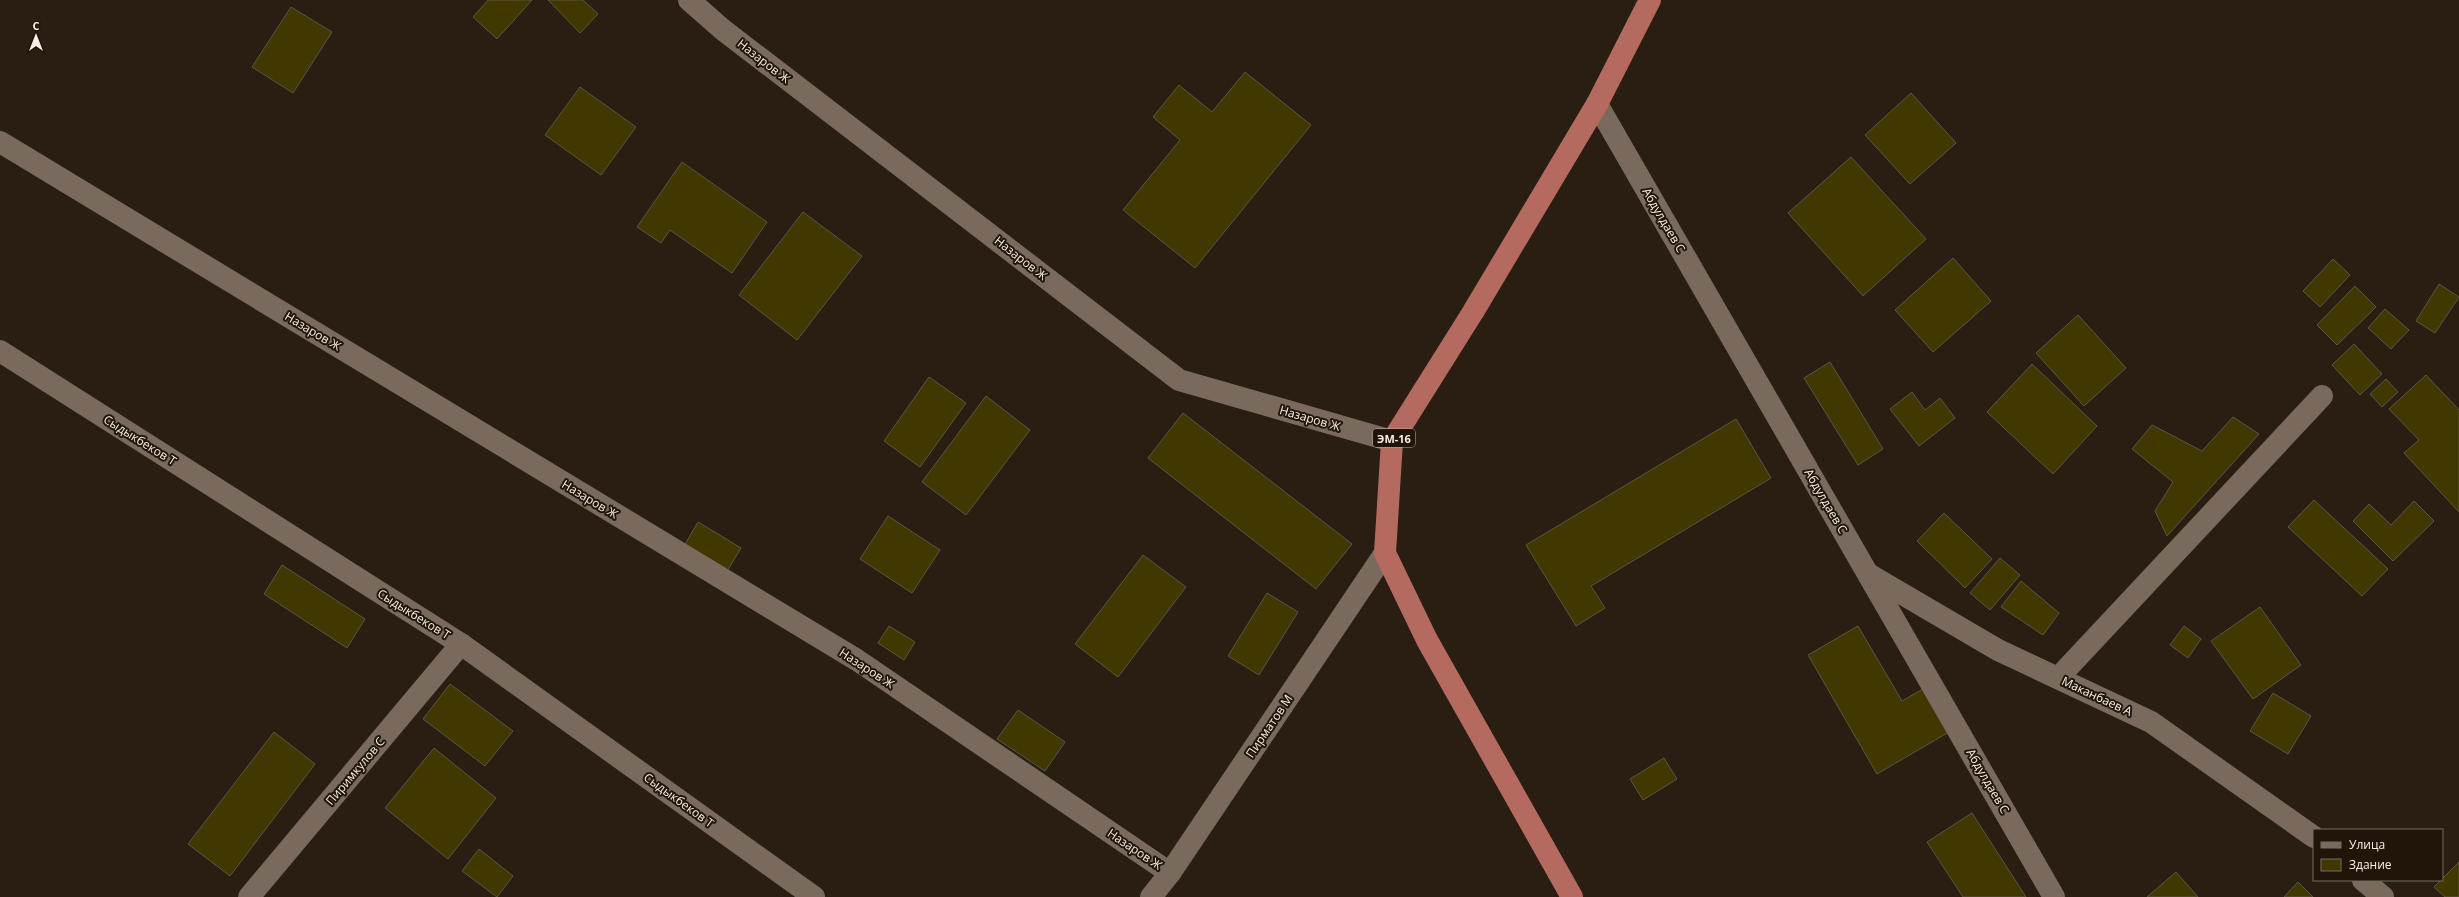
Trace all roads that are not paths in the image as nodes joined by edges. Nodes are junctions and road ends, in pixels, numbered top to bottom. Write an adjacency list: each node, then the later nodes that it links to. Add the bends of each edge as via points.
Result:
1 (689, 0): 7 (street, Назаров Ж, via 722,29 1180,380)
2 (1650, 0): 3 (highway, ЭМ-16)
3 (1598, 104): 7 (highway, ЭМ-16); 9 (street, Абдулдаев С)
4 (0, 142): 13 (street, Назаров Ж, via 857,660)
5 (0, 351): 10 (street, Сыдыкбеков Т)
6 (2322, 396): 11 (street)
7 (1392, 441): 8 (highway, ЭМ-16)
8 (1385, 553): 13 (street, Пирматов М); 18 (highway, ЭМ-16, via 1427,640)
9 (1868, 574): 11 (street, Маканбаев А, via 1998,650); 19 (street, Абдулдаев С)
10 (461, 644): 15 (street, Пиримкулов С); 16 (street, Сыдыкбеков Т)
11 (2058, 678): 12 (street, Маканбаев А, via 2151,722)
12 (2313, 836)
13 (1170, 873): 17 (street, Пирматов М)
14 (2365, 881): 20 (street)
15 (249, 897)
16 (814, 897)
17 (1151, 897)
18 (1572, 897)
19 (2054, 897)
20 (2383, 897)

